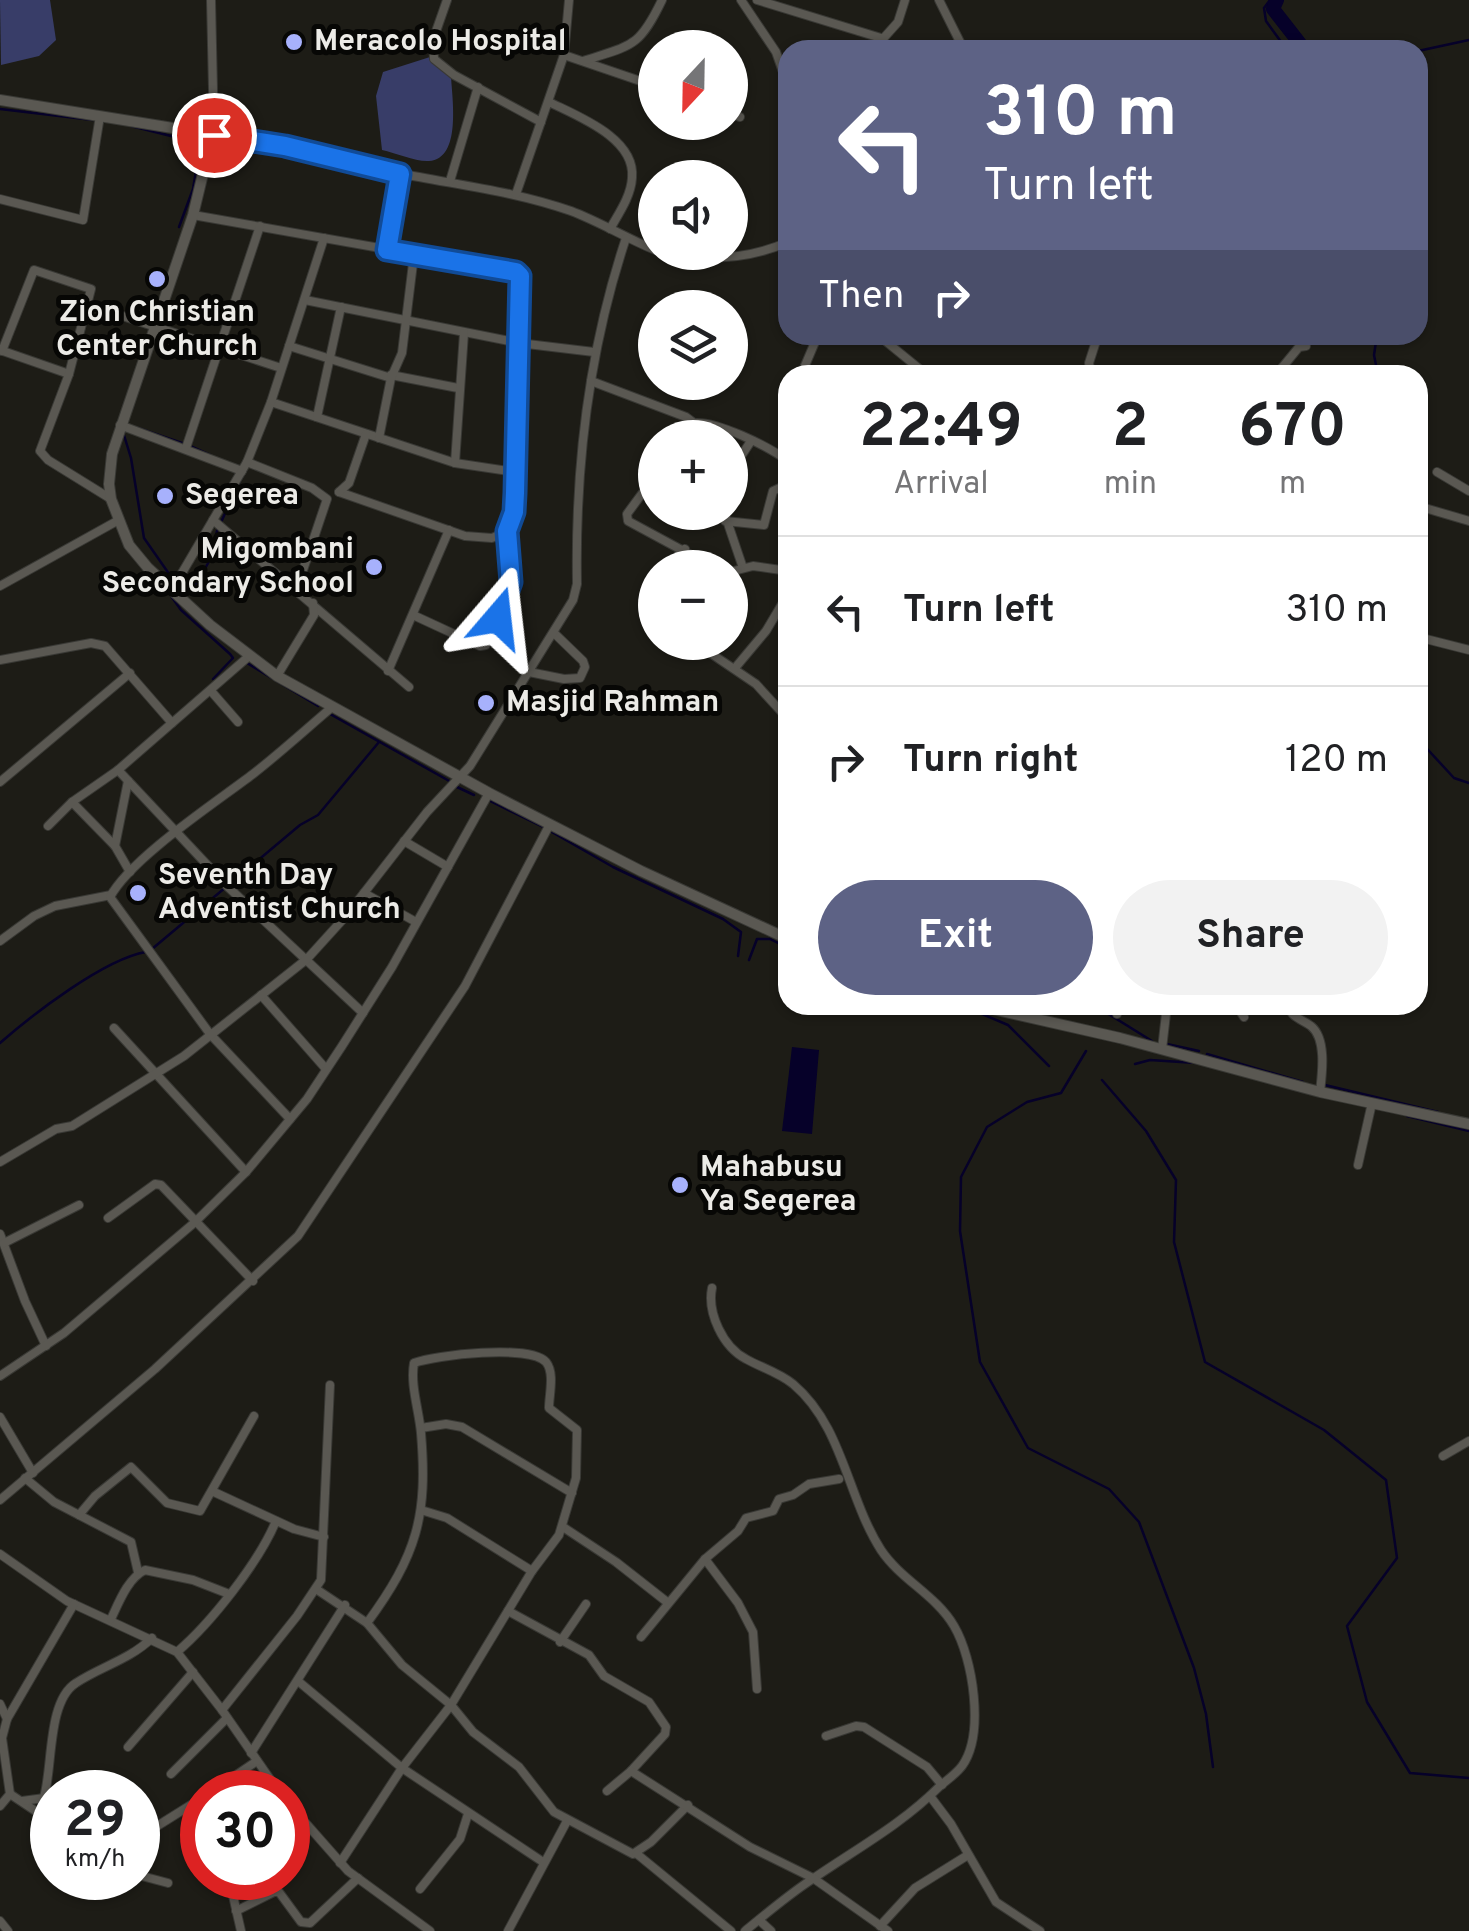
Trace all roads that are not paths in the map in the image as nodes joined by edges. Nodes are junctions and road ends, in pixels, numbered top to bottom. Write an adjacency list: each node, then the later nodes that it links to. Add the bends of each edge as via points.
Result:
1 (211, 0): 20 (street)
2 (447, 0): 15 (street, via 434,59)
3 (568, 0): 11 (street)
4 (662, 0): 13 (street, via 634,44)
5 (741, 0): 12 (street)
6 (758, 0): 9 (street)
7 (905, 0): 9 (street, via 898,22)
8 (942, 2): 10 (street)
9 (881, 38)
10 (959, 40)
11 (564, 55): 13 (street); 17 (street)
12 (778, 58)
13 (583, 61): 14 (street)
14 (638, 80)
15 (478, 88): 19 (street); 22 (street)
16 (0, 100): 18 (main road)
17 (549, 102): 19 (street); 27 (street, via 598,128 633,168)
18 (100, 116): 20 (main road); 24 (street, via 84,220)
19 (541, 122): 23 (street)
20 (208, 137): 21 (street, via 285,146); 25 (main road)
21 (400, 174): 22 (street); 32 (street)
22 (450, 180): 23 (street)
23 (516, 194): 27 (street)
24 (0, 200)
25 (193, 214): 26 (street); 39 (main road)
26 (260, 226): 28 (street); 43 (street)
27 (610, 229): 29 (street)
28 (324, 238): 32 (street); 35 (street)
29 (626, 238): 30 (street); 47 (street)
30 (638, 243)
31 (778, 245): 33 (street)
32 (387, 250): 34 (street)
33 (748, 253)
34 (414, 255): 38 (street); 41 (street, via 516,272)
35 (305, 300): 37 (street); 44 (street)
36 (89, 305): 39 (street); 46 (street, via 91,289 34,270); 52 (street)
37 (342, 307): 38 (street); 48 (street)
38 (404, 321): 40 (street); 53 (street, via 402,354)
39 (154, 328): 43 (street); 59 (main road)
40 (464, 332): 41 (street); 55 (street)
41 (519, 343): 47 (street); 70 (street)
42 (890, 345): 49 (street)
43 (221, 346): 51 (street); 65 (street)
44 (289, 346): 48 (street); 51 (street)
45 (1306, 346): 50 (street)
46 (1, 351): 52 (street)
47 (594, 352): 54 (street)
48 (331, 360): 53 (street); 57 (street)
49 (915, 365)
50 (1284, 365)
51 (281, 368): 56 (street)
52 (70, 374): 75 (street, via 40,451)
53 (391, 376): 55 (street); 61 (street)
54 (591, 381): 58 (street); 96 (street, via 577,584)
55 (458, 388): 68 (street)
56 (271, 402): 57 (street); 67 (street)
57 (317, 417): 60 (street)
58 (690, 420)
59 (120, 425): 65 (street); 75 (main road)
60 (366, 434): 61 (street); 74 (street)
61 (379, 438): 68 (street)
62 (748, 439): 63 (street)
63 (751, 440): 64 (street); 66 (street)
64 (748, 445)
65 (186, 448): 69 (street)
66 (778, 455)
67 (247, 462): 69 (street); 76 (street)
68 (455, 464): 70 (street)
69 (242, 471): 79 (street)
70 (515, 472): 86 (street)
71 (1437, 472): 73 (street)
72 (778, 489): 81 (street, via 764,524)
73 (1469, 491)
74 (339, 492): 76 (street); 84 (street)
75 (111, 498): 80 (main road)
76 (327, 499): 91 (street)
77 (638, 501): 83 (street, via 627,517)
78 (1428, 509): 82 (street)
79 (214, 520): 91 (street); 92 (street)
80 (118, 521): 90 (street); 92 (main road, via 136,555)
81 (748, 521)
82 (1469, 521)
83 (638, 527)
84 (449, 530): 86 (street, via 480,539); 95 (street)
85 (644, 530): 87 (street)
86 (507, 531): 95 (street, via 511,582 486,645)
87 (684, 549)
88 (748, 567): 89 (street)
89 (778, 570)
90 (0, 586)
91 (297, 588): 93 (street)
92 (172, 590): 99 (main road)
93 (313, 603): 104 (street); 106 (street, via 314,615)
94 (778, 611): 102 (street)
95 (413, 615): 104 (street)
96 (554, 633): 105 (street); 105 (street, via 583,661 580,678)
97 (1428, 640): 98 (street)
98 (1469, 650)
99 (248, 657): 106 (main road); 108 (street)
100 (0, 660): 103 (street, via 96,643)
101 (723, 660): 102 (street)
102 (736, 668): 110 (street)
103 (130, 672): 112 (street); 116 (street)
104 (388, 672): 107 (street)
105 (528, 672): 114 (street)
106 (278, 676): 109 (main road)
107 (409, 687)
108 (211, 691): 111 (street); 112 (street)
109 (331, 708): 114 (main road); 121 (street)
110 (778, 708)
111 (238, 722)
112 (172, 724): 113 (street)
113 (118, 770): 115 (street); 118 (street)
114 (461, 778): 117 (main road); 122 (street)
115 (128, 781): 121 (street); 123 (street)
116 (0, 782)
117 (488, 793): 119 (main road); 124 (street)
118 (72, 802): 120 (street); 123 (street)
119 (550, 824): 129 (main road); 153 (street, via 459,995 302,1230)
120 (48, 826)
121 (178, 831): 125 (street); 131 (street)
122 (404, 842): 124 (street); 126 (street)
123 (114, 846): 125 (street)
124 (448, 867): 128 (street)
125 (130, 872): 127 (street)
126 (364, 893): 128 (street); 131 (street)
127 (111, 895): 130 (street, via 55,906); 138 (street)
128 (416, 922): 133 (street)
129 (778, 934)
130 (0, 941)
131 (307, 959): 132 (street); 133 (street)
132 (261, 995): 138 (street); 140 (street)
133 (363, 1013): 140 (street)
134 (1017, 1015): 139 (main road)
135 (1166, 1015): 139 (street)
136 (1292, 1015): 142 (street, via 1318,1035)
137 (114, 1028): 141 (street)
138 (210, 1034): 141 (street); 144 (street)
139 (1162, 1050): 142 (main road)
140 (326, 1069): 144 (street)
141 (159, 1074): 146 (street); 148 (street)
142 (1320, 1092): 143 (main road)
143 (1372, 1103): 145 (main road); 147 (street)
144 (290, 1119): 148 (street)
145 (1469, 1124)
146 (0, 1162)
147 (1358, 1166)
148 (246, 1172): 151 (street)
149 (79, 1205): 152 (street)
150 (108, 1218): 151 (street, via 158,1184)
151 (194, 1223): 153 (street); 155 (street)
152 (2, 1238): 155 (street)
153 (253, 1281): 163 (street)
154 (712, 1288): 206 (street, via 710,1309 726,1340 741,1356 796,1386 814,1408 880,1549 957,1632 974,1726 965,1761)
155 (46, 1346): 156 (street)
156 (0, 1376)
157 (330, 1385): 172 (street)
158 (254, 1416): 165 (street)
159 (0, 1418): 163 (street)
160 (421, 1428): 166 (street, via 462,1427); 166 (street, via 416,1361 535,1355 549,1368 550,1410 577,1430); 168 (street)
161 (1469, 1441): 162 (street)
162 (1443, 1456)
163 (29, 1475): 167 (street); 169 (street, via 37,1491)
164 (840, 1478): 174 (street, via 806,1484 780,1498 773,1510 746,1518)
165 (214, 1492): 169 (street, via 200,1512 186,1510 162,1500 131,1467); 170 (street)
166 (572, 1493): 171 (street)
167 (0, 1500)
168 (421, 1510): 175 (street, via 447,1518); 185 (street, via 408,1561)
169 (79, 1515): 176 (street, via 131,1542)
170 (276, 1521): 172 (street); 178 (street)
171 (563, 1527): 175 (street); 179 (street)
172 (324, 1537): 177 (street)
173 (0, 1554): 180 (street)
174 (705, 1558): 179 (street); 192 (street, via 753,1632)
175 (532, 1571): 183 (street)
176 (138, 1572): 178 (street, via 170,1574); 184 (street)
177 (316, 1589): 181 (street); 195 (street)
178 (229, 1594): 189 (street)
179 (667, 1602): 186 (street)
180 (74, 1604): 184 (street); 196 (street)
181 (344, 1604): 185 (street); 191 (street)
182 (586, 1604): 188 (street)
183 (508, 1611): 188 (street); 194 (street)
184 (111, 1619): 187 (street)
185 (368, 1622): 194 (street, via 402,1665)
186 (641, 1637)
187 (152, 1638): 189 (street); 201 (street, via 70,1688 59,1710)
188 (560, 1642): 204 (street, via 592,1657 604,1676 649,1702 662,1718 666,1732)
189 (177, 1652): 190 (street)
190 (193, 1672): 195 (street); 198 (street)
191 (298, 1682): 199 (street); 200 (street)
192 (756, 1689)
193 (0, 1704): 196 (street)
194 (452, 1705): 200 (street); 216 (street)
195 (225, 1714): 199 (street); 205 (street)
196 (8, 1719): 208 (street, via 2,1738)
197 (826, 1736): 206 (street, via 864,1727)
198 (128, 1747)
199 (254, 1757): 202 (street); 203 (street)
200 (402, 1768): 215 (street); 221 (street)
201 (51, 1770)
202 (238, 1770)
203 (263, 1770)
204 (631, 1771): 207 (street); 213 (street)
205 (171, 1774)
206 (942, 1785): 209 (street)
207 (607, 1791)
208 (10, 1794): 211 (street); 212 (street)
209 (930, 1796): 219 (street); 223 (street, via 896,1826)
210 (30, 1800): 211 (street)
211 (22, 1801): 214 (street)
212 (0, 1806)
213 (688, 1806): 218 (street); 223 (street)
214 (30, 1807)
215 (468, 1814): 220 (street); 226 (street, via 460,1839)
216 (567, 1822): 218 (street); 220 (street)
217 (310, 1828): 221 (street)
218 (637, 1854): 236 (street)
219 (968, 1855): 231 (street, via 915,1888); 239 (street, via 1001,1907)
220 (543, 1862): 235 (street)
221 (340, 1863): 222 (street)
222 (358, 1878): 228 (street, via 310,1923 301,1922 279,1892); 234 (street)
223 (813, 1878): 229 (street); 231 (street)
224 (160, 1882): 225 (street)
225 (168, 1884)
226 (420, 1889)
227 (234, 1900): 228 (street)
228 (236, 1911): 233 (street)
229 (758, 1920): 237 (street); 238 (street)
230 (0, 1921): 232 (street)
231 (884, 1928)
232 (8, 1931)
233 (240, 1931)
234 (430, 1931)
235 (508, 1931)
236 (730, 1931)
237 (745, 1931)
238 (772, 1931)
239 (1040, 1931)

